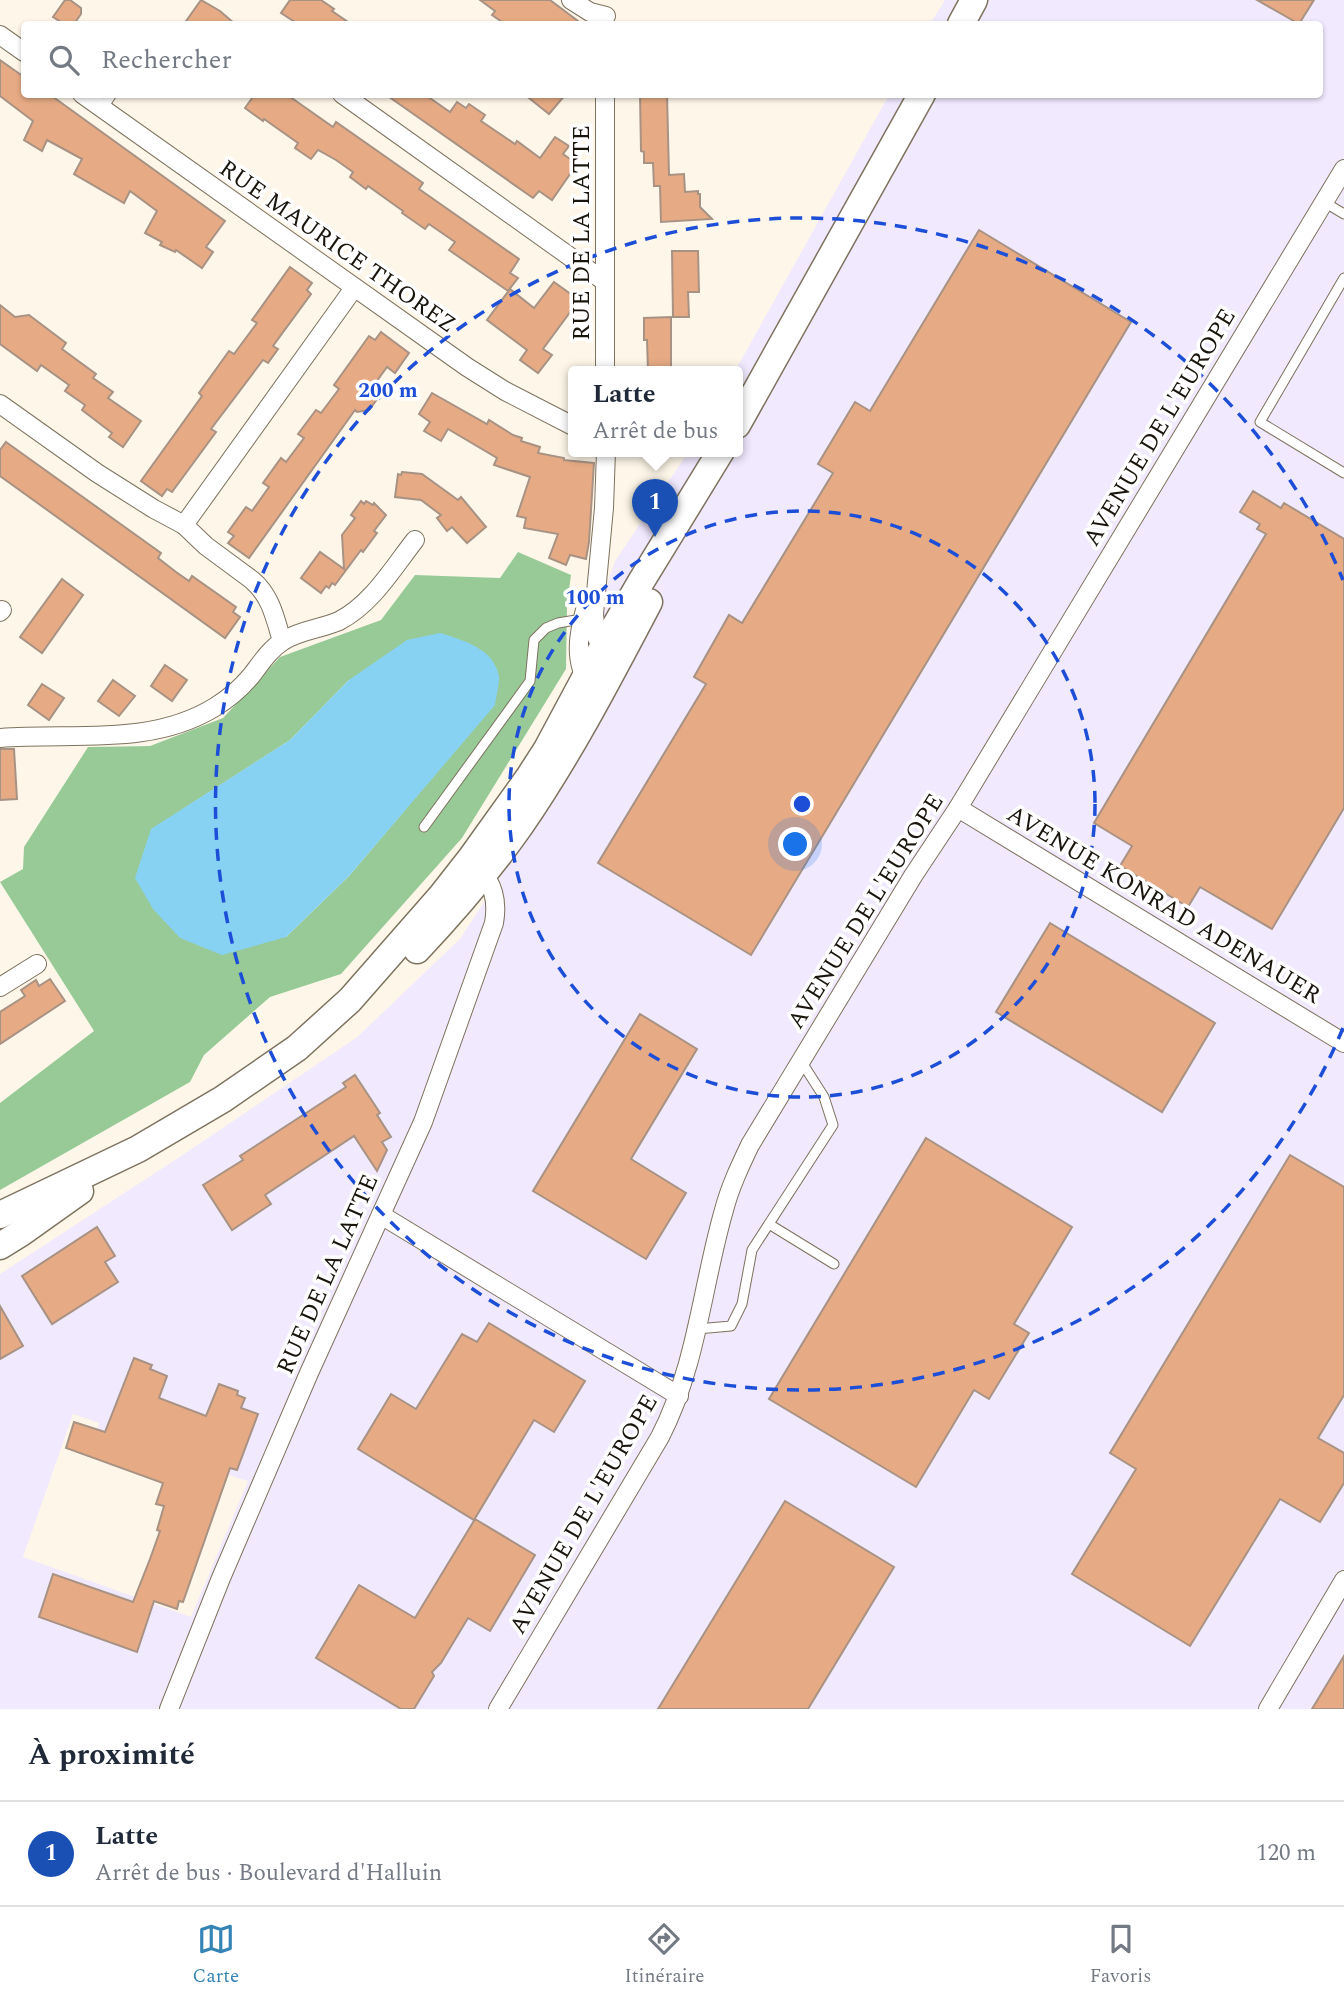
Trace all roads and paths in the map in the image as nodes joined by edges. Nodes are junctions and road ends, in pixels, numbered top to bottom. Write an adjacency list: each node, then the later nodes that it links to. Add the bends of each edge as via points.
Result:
1 (571, 0): 3 (street, via 590,12)
2 (974, 0): 4 (main road)
3 (607, 14)
4 (963, 21)
5 (0, 34): 6 (street)
6 (21, 50)
7 (348, 98): 15 (street)
8 (605, 98): 15 (street, RUE DE LA LATTE)
9 (920, 98): 19 (main road)
10 (107, 102): 16 (street, RUE MAURICE THOREZ)
11 (1344, 169): 12 (street, AVENUE DE L'EUROPE)
12 (1324, 202): 13 (lane); 32 (street, AVENUE DE L'EUROPE)
13 (1344, 214)
14 (1344, 278): 23 (lane, via 1260,422)
15 (604, 281): 17 (street, RUE DE LA LATTE)
16 (354, 288): 20 (street, RUE MAURICE THOREZ, via 484,378); 24 (street)
17 (605, 366)
18 (0, 404): 24 (street, via 97,473)
19 (743, 414)
20 (568, 423)
21 (606, 457): 26 (street)
22 (720, 457): 29 (main road, via 700,504)
23 (1344, 473)
24 (184, 524): 28 (street, via 259,586 270,603)
25 (415, 540): 28 (street, via 356,610)
26 (600, 555): 27 (street); 29 (street, via 594,614 596,636)
27 (582, 620): 30 (street, via 579,655); 33 (lane, via 558,623 534,640 530,681)
28 (282, 641): 31 (street, via 226,699 176,725 139,734)
29 (608, 657): 30 (main road)
30 (591, 688): 34 (main road, via 542,792)
31 (0, 738)
32 (958, 808): 37 (street, AVENUE KONRAD ADENAUER); 38 (street, AVENUE DE L'EUROPE)
33 (424, 827)
34 (477, 866): 39 (main road, via 435,931 342,1018 223,1099); 41 (street, RUE DE LA LATTE, via 492,887 494,923 438,1085)
35 (37, 964): 36 (street)
36 (0, 987)
37 (1344, 1043)
38 (801, 1061): 42 (lane, via 824,1097 833,1125); 45 (street, AVENUE DE L'EUROPE, via 736,1176 723,1211)
39 (138, 1149): 40 (main road); 43 (main road)
40 (0, 1215)
41 (381, 1215): 46 (street); 48 (street, RUE DE LA LATTE, via 221,1578)
42 (769, 1224): 44 (lane); 45 (lane, via 752,1250 742,1304 731,1326)
43 (0, 1246)
44 (834, 1264)
45 (697, 1329): 46 (street, AVENUE DE L'EUROPE)
46 (679, 1396): 49 (street, AVENUE DE L'EUROPE, via 660,1437)
47 (1344, 1580): 50 (street)
48 (169, 1709)
49 (498, 1709)
50 (1268, 1709)

